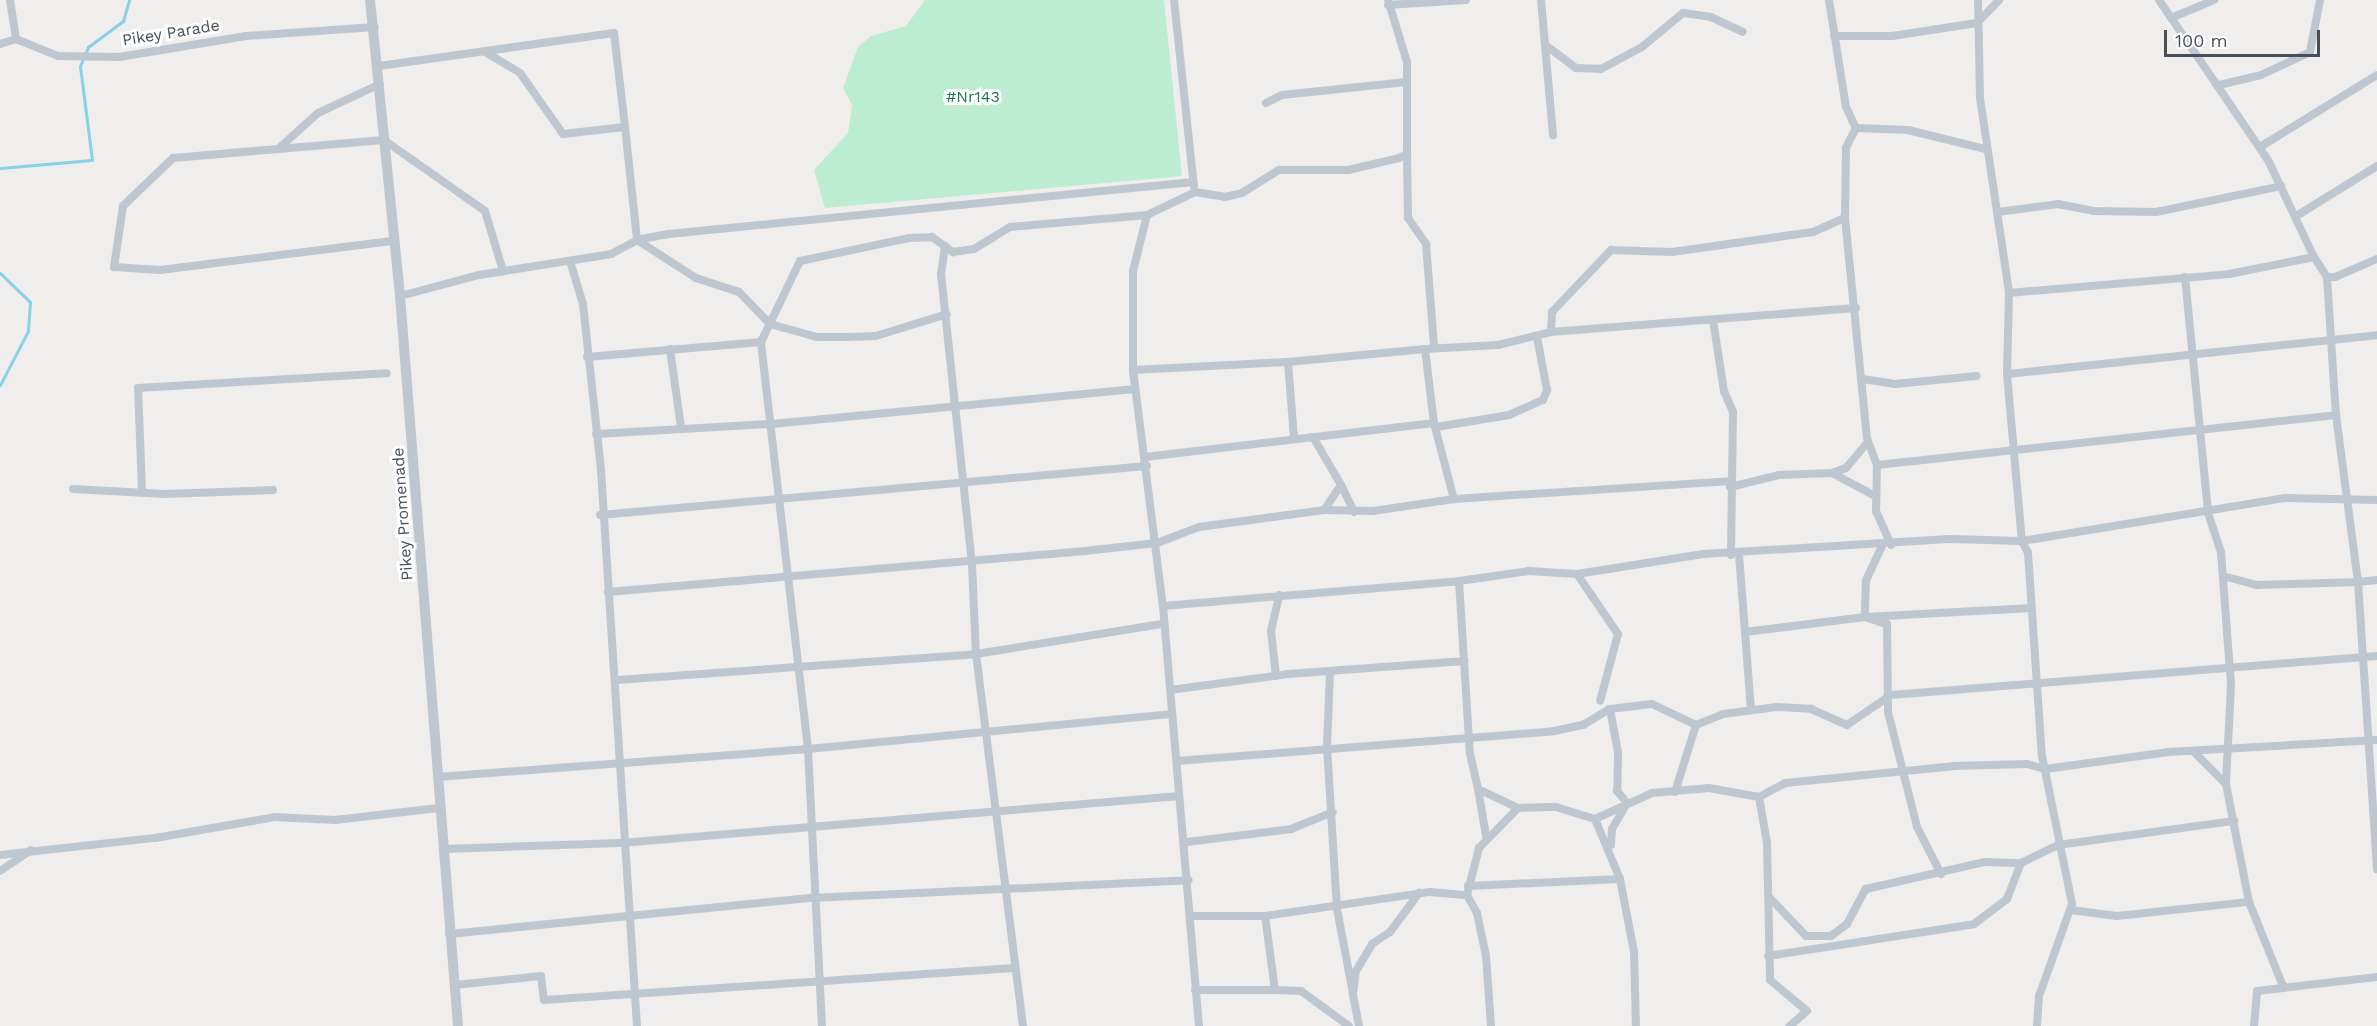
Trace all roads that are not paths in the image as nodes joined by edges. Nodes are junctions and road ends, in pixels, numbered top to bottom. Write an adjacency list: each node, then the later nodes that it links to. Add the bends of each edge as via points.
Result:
1 (10, 0): 18 (street)
2 (370, 0): 15 (street, Pikey Promenade)
3 (1174, 0): 37 (street)
4 (1466, 0): 12 (street)
5 (1541, 0): 20 (street)
6 (1829, 0): 17 (street)
7 (1978, 0): 14 (street)
8 (1999, 0): 14 (street)
9 (2159, 0): 13 (street)
10 (2214, 0): 13 (street)
11 (2320, 0): 26 (street, via 2310,52 2261,75)
12 (1388, 3): 24 (street, via 1405,48)
13 (2171, 18): 26 (street, via 2198,63)
14 (1977, 23): 17 (street, via 1892,36); 34 (street)
15 (375, 27): 18 (street, Pikey Parade, via 119,57 58,56); 22 (street, Pikey Promenade)
16 (1743, 32): 20 (street, via 1711,17 1683,13 1642,47 1601,69 1576,68)
17 (1834, 36): 29 (street, via 1846,106)
18 (16, 39): 19 (street)
19 (0, 44)
20 (1548, 47): 30 (street)
21 (487, 53): 22 (street); 28 (street, via 520,73 563,134); 28 (street, via 614,33)
22 (379, 66): 25 (street, Pikey Promenade)
23 (2377, 75): 32 (street)
24 (1406, 82): 27 (street, via 1282,95); 35 (street)
25 (380, 84): 31 (street, Pikey Promenade); 33 (street, via 318,113)
26 (2219, 85): 32 (street)
27 (1266, 103)
28 (625, 127): 44 (street)
29 (1856, 128): 34 (street, via 1908,130); 43 (street, via 1846,148)
30 (1553, 135)
31 (384, 140): 33 (street); 45 (street, Pikey Promenade); 50 (street, via 485,211)
32 (2260, 147): 38 (street)
33 (278, 149): 45 (street, via 173,158 123,206 114,267 160,270)
34 (1986, 149): 40 (street)
35 (1407, 154): 39 (street, via 1367,168 1279,170 1260,186 1225,197); 64 (street, via 1408,218 1426,244)
36 (2377, 166): 41 (street)
37 (1193, 182): 39 (street); 44 (street, via 814,216)
38 (2281, 186): 40 (street, via 2156,212 2094,211 2058,204); 41 (street)
39 (1195, 192): 42 (street)
40 (1998, 212): 53 (street)
41 (2298, 214): 47 (street)
42 (1147, 215): 46 (street, via 1010,227 974,249 954,252); 69 (street, via 1132,271)
43 (1845, 218): 55 (street); 59 (street, via 1813,232 1672,252 1611,250 1552,312)
44 (637, 240): 49 (street, via 611,254); 58 (street, via 696,278 739,292)
45 (392, 241): 54 (street, Pikey Promenade)
46 (945, 246): 56 (street, via 941,274); 58 (street, via 932,237 909,238 800,261)
47 (2314, 257): 51 (street, via 2229,274); 52 (street)
48 (2377, 259): 52 (street, via 2345,276)
49 (570, 261): 50 (street); 67 (street, via 583,304)
50 (503, 271): 54 (street)
51 (2185, 277): 53 (street); 66 (street)
52 (2327, 277): 62 (street)
53 (2009, 293): 71 (street)
54 (400, 296): 150 (street, Pikey Promenade)
55 (1856, 308): 57 (street); 73 (street)
56 (947, 314): 58 (street, via 876,336 818,338); 75 (street)
57 (1713, 320): 59 (street); 89 (street, via 1724,391 1733,412)
58 (770, 324): 63 (street)
59 (1551, 332): 61 (street)
60 (2377, 335): 62 (street)
61 (1537, 337): 64 (street, via 1498,345); 78 (street, via 1547,390 1543,400 1509,415)
62 (2330, 340): 66 (street); 76 (street)
63 (761, 342): 65 (street); 77 (street)
64 (1430, 348): 68 (street); 78 (street)
65 (670, 349): 67 (street); 79 (street)
66 (2192, 354): 71 (street); 80 (street)
67 (587, 357): 81 (street)
68 (1288, 362): 69 (street); 82 (street)
69 (1133, 370): 74 (street)
70 (387, 373): 93 (street, via 138,388)
71 (2007, 374): 85 (street)
72 (1977, 376): 73 (street, via 1895,384)
73 (1863, 379): 84 (street)
74 (1135, 389): 75 (street); 86 (street)
75 (957, 405): 77 (street); 90 (street)
76 (2336, 416): 80 (street); 97 (street)
77 (772, 424): 79 (street); 99 (street)
78 (1435, 425): 83 (street); 96 (street)
79 (681, 427): 81 (street)
80 (2201, 429): 85 (street); 102 (street)
81 (596, 434): 103 (street)
82 (1294, 438): 83 (street); 86 (street)
83 (1313, 438): 91 (street)
84 (1868, 442): 87 (street); 88 (street, via 1846,468)
85 (2017, 451): 87 (street); 104 (street)
86 (1146, 462): 90 (street); 105 (street)
87 (1876, 465): 95 (street)
88 (1832, 472): 89 (street, via 1779,475); 95 (street)
89 (1730, 484): 96 (street); 107 (street)
90 (963, 485): 99 (street); 108 (street)
91 (1341, 485): 100 (street); 101 (street)
92 (73, 489): 93 (street)
93 (142, 490): 94 (street, via 165,494)
94 (273, 490)
95 (1875, 496): 106 (street)
96 (1454, 499): 101 (street)
97 (2348, 499): 98 (street); 102 (street, via 2286,498); 114 (street)
98 (2377, 500)
99 (780, 502): 103 (street); 112 (street)
100 (1324, 510): 101 (street); 105 (street, via 1199,527)
101 (1354, 512)
102 (2208, 513): 104 (street); 110 (street, via 2219,539)
103 (600, 515): 115 (street)
104 (2022, 541): 106 (street); 118 (street)
105 (1157, 543): 108 (street); 117 (street)
106 (1886, 545): 107 (street); 119 (street, via 1866,580)
107 (1735, 555): 109 (street, via 1678,557); 121 (street)
108 (972, 564): 112 (street); 122 (street)
109 (1577, 574): 113 (street, via 1529,571); 134 (street, via 1618,634)
110 (2223, 576): 114 (street, via 2257,585); 127 (street)
111 (2377, 580): 114 (street)
112 (786, 581): 115 (street); 126 (street)
113 (1459, 581): 116 (street); 125 (street)
114 (2358, 582): 124 (street)
115 (608, 592): 130 (street)
116 (1279, 595): 117 (street); 129 (street, via 1270,632)
117 (1163, 606): 120 (street)
118 (2032, 608): 119 (street); 131 (street)
119 (1865, 617): 121 (street); 133 (street, via 1887,624)
120 (1162, 624): 122 (street); 132 (street)
121 (1745, 632): 135 (street)
122 (976, 654): 126 (street); 139 (street)
123 (2377, 656): 124 (street)
124 (2362, 657): 127 (street); 141 (street)
125 (1465, 662): 128 (street); 140 (street)
126 (796, 665): 130 (street); 143 (street)
127 (2228, 669): 131 (street, via 2099,676); 144 (street)
128 (1330, 672): 129 (street); 142 (street)
129 (1276, 676): 132 (street)
130 (617, 680): 147 (street)
131 (2040, 685): 133 (street); 148 (street)
132 (1170, 690): 137 (street)
133 (1891, 695): 135 (street, via 1847,725 1811,709); 149 (street, via 1888,712)
134 (1600, 701)
135 (1751, 709): 138 (street)
136 (1610, 710): 138 (street, via 1652,704); 140 (street, via 1565,730); 156 (street, via 1618,752 1617,791)
137 (1170, 714): 139 (street); 146 (street)
138 (1696, 725): 153 (street)
139 (985, 732): 143 (street); 159 (street)
140 (1469, 736): 142 (street); 152 (street)
141 (2373, 740): 144 (street); 161 (street)
142 (1327, 746): 146 (street, via 1232,761); 160 (street)
143 (808, 749): 147 (street); 164 (street)
144 (2231, 750): 145 (street); 151 (street)
145 (2194, 752): 148 (street); 151 (street)
146 (1177, 761): 154 (street)
147 (623, 763): 150 (street); 166 (street)
148 (2045, 769): 149 (street, via 2002,763); 168 (street)
149 (1901, 774): 155 (street, via 1785,783); 176 (street, via 1917,827)
150 (437, 777): 157 (street, Pikey Promenade)
151 (2226, 784): 163 (street)
152 (1478, 789): 158 (street); 165 (street)
153 (1675, 792): 155 (street, via 1722,789); 156 (street)
154 (1179, 796): 159 (street); 167 (street)
155 (1759, 797): 183 (street)
156 (1627, 803): 162 (street); 169 (street, via 1612,829)
157 (438, 808): 170 (street, Pikey Promenade); 171 (street, via 335,819 275,817 155,838)
158 (1518, 808): 162 (street, via 1556,807); 165 (street)
159 (999, 810): 164 (street); 179 (street)
160 (1333, 812): 167 (street, via 1291,830); 185 (street)
161 (2375, 817): 174 (street)
162 (1595, 819): 169 (street)
163 (2234, 821): 168 (street); 184 (street)
164 (810, 827): 166 (street); 182 (street)
165 (1486, 836): 180 (street)
166 (621, 843): 170 (street); 189 (street)
167 (1186, 843): 178 (street)
168 (2058, 845): 173 (street); 186 (street)
169 (1611, 846): 177 (street)
170 (443, 849): 190 (street, Pikey Promenade)
171 (31, 850): 172 (street); 175 (street)
172 (0, 855)
173 (2021, 863): 176 (street, via 1985,862); 191 (street, via 2007,899 1974,924)
174 (2377, 869)
175 (0, 871)
176 (1941, 874): 183 (street, via 1866,888 1847,924 1831,936 1806,936)
177 (1620, 879): 180 (street); 209 (street, via 1634,952)
178 (1189, 880): 179 (street); 187 (street)
179 (1006, 885): 182 (street); 192 (street)
180 (1467, 890): 181 (street); 208 (street, via 1482,938)
181 (1419, 893): 185 (street); 200 (street, via 1367,952)
182 (812, 898): 189 (street); 194 (street)
183 (1771, 899): 191 (street)
184 (2249, 902): 186 (street, via 2117,916); 196 (street)
185 (1337, 909): 188 (street); 200 (street)
186 (2071, 910): 211 (street, via 2039,996)
187 (1191, 916): 188 (street); 197 (street)
188 (1265, 916): 198 (street)
189 (631, 918): 190 (street); 199 (street)
190 (450, 934): 195 (street, Pikey Promenade)
191 (1768, 956): 210 (street, via 1770,980 1807,1011)
192 (1014, 968): 194 (street); 204 (street)
193 (2377, 977): 196 (street)
194 (819, 981): 199 (street); 203 (street)
195 (455, 985): 199 (street, via 541,976 544,1000); 201 (street, Pikey Promenade)
196 (2283, 986): 212 (street, via 2254,993)
197 (1195, 990): 198 (street); 205 (street)
198 (1275, 990): 206 (street, via 1301,991)
199 (634, 994): 202 (street)
200 (1353, 994): 207 (street)
201 (458, 1026)
202 (637, 1026)
203 (822, 1026)
204 (1023, 1026)
205 (1199, 1026)
206 (1349, 1026)
207 (1359, 1026)
208 (1491, 1026)
209 (1636, 1026)
210 (1790, 1026)
211 (2037, 1026)
212 (2254, 1026)

